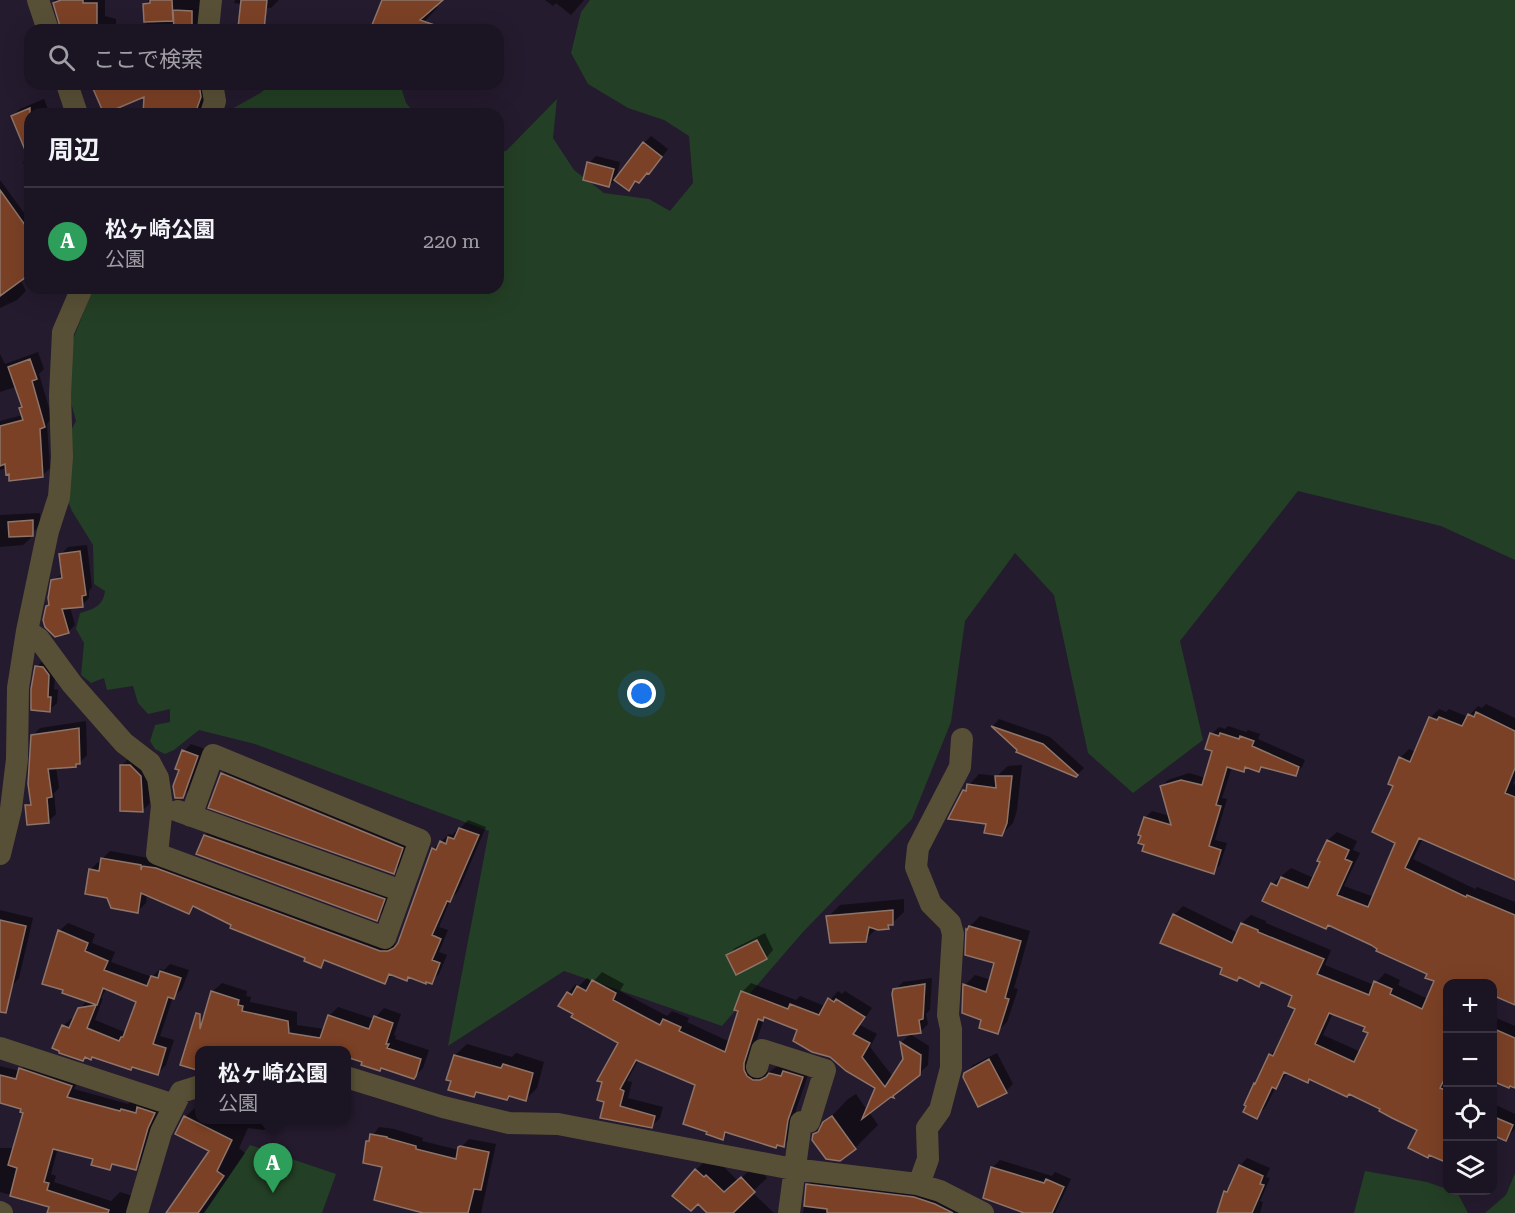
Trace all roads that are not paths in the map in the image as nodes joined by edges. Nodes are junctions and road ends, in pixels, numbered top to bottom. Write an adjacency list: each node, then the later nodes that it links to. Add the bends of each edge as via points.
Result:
1 (38, 0): 3 (street)
2 (211, 0): 4 (street)
3 (46, 24)
4 (209, 24)
5 (69, 90): 7 (street)
6 (213, 90): 8 (street)
7 (76, 108)
8 (213, 108)
9 (79, 294): 10 (street, via 63,332 59,497)
10 (27, 631): 11 (street); 13 (street, via 39,639 117,735 150,763 158,778)
11 (9, 689): 15 (street, via 16,769)
12 (962, 739): 23 (street, via 960,767 918,848 916,867 931,904 950,923 953,934 948,1015 951,1068 940,1110 927,1128 928,1159)
13 (162, 806): 14 (street); 16 (street, via 157,854 385,938)
14 (191, 816): 16 (street); 16 (street, via 213,755 420,840)
15 (0, 854)
16 (402, 891)
17 (0, 1048): 21 (street)
18 (757, 1067): 22 (street, via 762,1050 825,1070 809,1122 801,1122)
19 (351, 1079): 22 (street, via 509,1123 558,1124)
20 (195, 1088): 21 (street, via 181,1092)
21 (174, 1105): 24 (street, via 161,1132)
22 (793, 1169): 23 (street); 25 (street)
23 (919, 1184): 26 (street)
24 (137, 1213)
25 (789, 1213)
26 (983, 1213)

